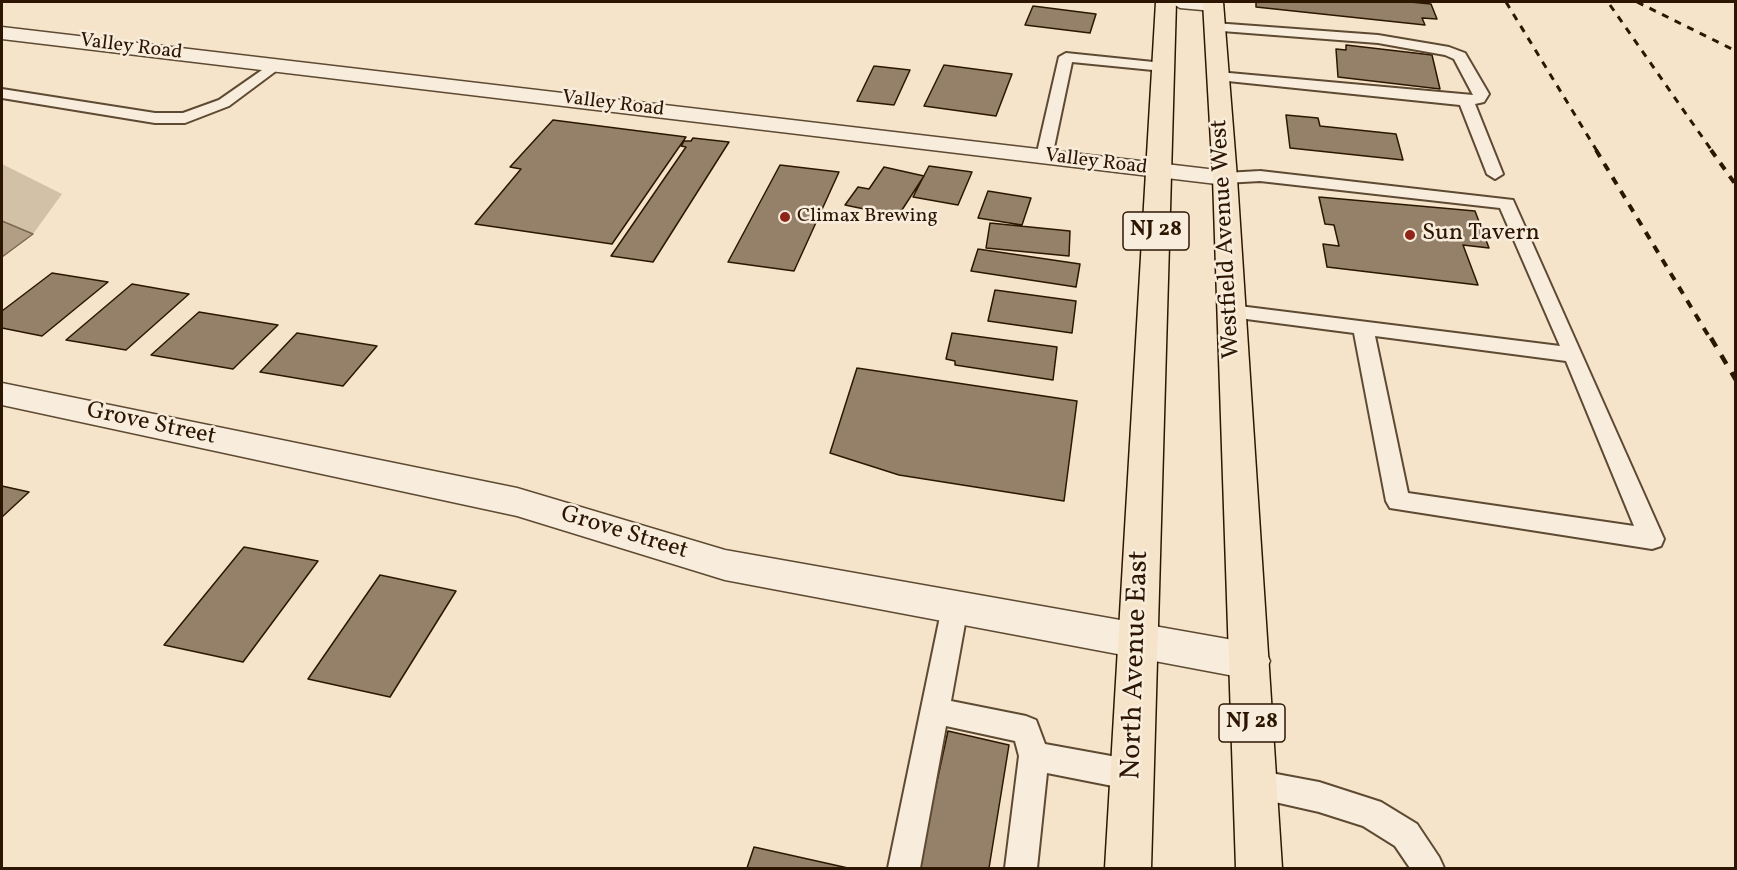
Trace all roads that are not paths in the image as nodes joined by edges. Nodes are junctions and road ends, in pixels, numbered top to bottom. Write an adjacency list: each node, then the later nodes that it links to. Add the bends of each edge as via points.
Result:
1 (1166, 2): 6 (main road, NJ 28)
2 (1180, 2): 3 (street)
3 (1213, 11): 7 (main road, Westfield Avenue West / NJ 28); 9 (lane, via 1449,51 1460,56 1481,94 1479,99)
4 (2, 33): 5 (street, Valley Road)
5 (275, 65): 8 (lane, via 224,103 185,118 155,118); 10 (street, Valley Road)
6 (1163, 67): 10 (lane, via 1066,57); 11 (main road, NJ 28)
7 (1218, 76): 9 (lane); 13 (main road, Westfield Avenue West / NJ 28)
8 (2, 94)
9 (1466, 101): 12 (lane)
10 (1044, 156): 11 (street, Valley Road)
11 (1159, 170): 13 (street, Valley Road); 19 (main road, North Avenue East / NJ 28)
12 (1495, 174)
13 (1225, 178): 14 (main road, Westfield Avenue West / NJ 28); 16 (lane, via 1260,176 1507,204)
14 (1232, 311): 15 (lane); 20 (main road, Westfield Avenue West / NJ 28)
15 (1363, 328): 16 (lane); 16 (lane, via 1398,501 1652,539)
16 (1574, 355)
17 (2, 394): 18 (street, Grove Street, via 517,502 725,565)
18 (955, 608): 19 (street, Grove Street); 21 (lane)
19 (1138, 642): 20 (street, Grove Street); 23 (main road, North Avenue East / NJ 28)
20 (1250, 661): 24 (main road, NJ 28)
21 (936, 711): 22 (lane, via 1026,730); 25 (lane)
22 (1034, 756): 23 (lane); 26 (lane)
23 (1132, 776): 27 (main road, North Avenue East / NJ 28)
24 (1255, 785): 28 (main road, NJ 28); 29 (lane, via 1371,813 1406,835)
25 (904, 868)
26 (1021, 868)
27 (1128, 868)
28 (1259, 868)
29 (1428, 868)

